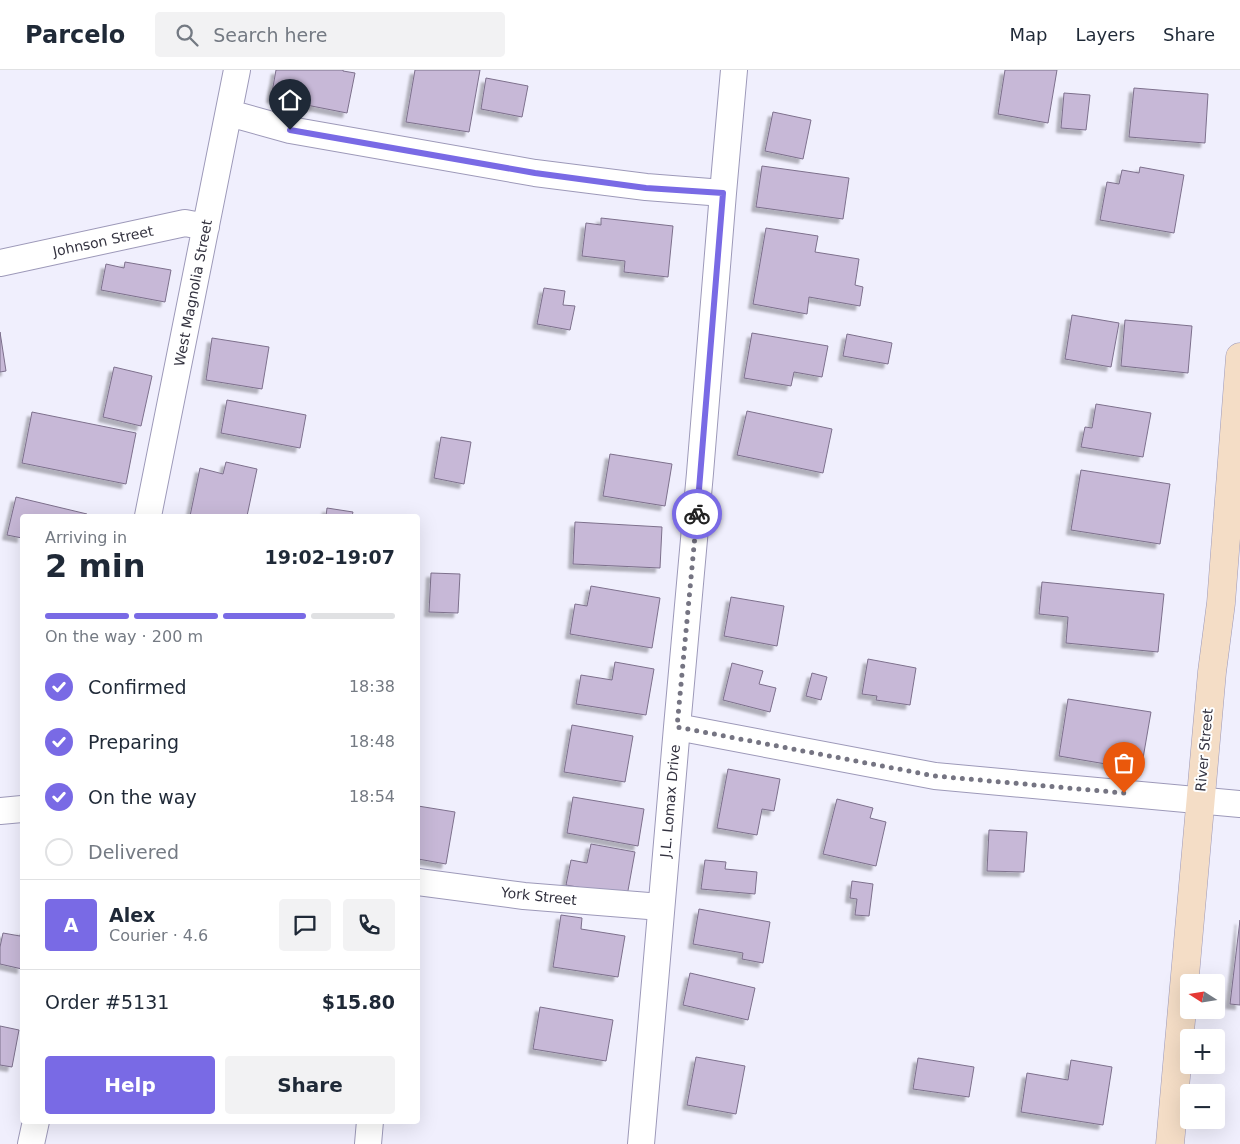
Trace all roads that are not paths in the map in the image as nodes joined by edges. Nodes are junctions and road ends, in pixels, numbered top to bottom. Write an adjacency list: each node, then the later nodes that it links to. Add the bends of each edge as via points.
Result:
1 (237, 70): 3 (street, West Magnolia Street)
2 (734, 70): 4 (street, J.L. Lomax Drive)
3 (229, 113): 4 (street, via 290,130 535,173 646,188); 5 (street, West Magnolia Street)
4 (723, 193): 9 (street, J.L. Lomax Drive)
5 (206, 227): 6 (street, Johnson Street, via 185,223); 8 (street, West Magnolia Street)
6 (0, 263)
7 (1240, 357): 10 (street, River Street, via 1221,603)
8 (148, 514)
9 (677, 727): 10 (street, via 935,776); 15 (street, J.L. Lomax Drive)
10 (1200, 800): 11 (street); 21 (street, River Street)
11 (1240, 804)
12 (20, 809): 13 (street)
13 (0, 811)
14 (420, 882): 15 (street, York Street, via 524,896)
15 (661, 907): 20 (street, J.L. Lomax Drive)
16 (35, 1124): 18 (street)
17 (370, 1124): 19 (street)
18 (31, 1144)
19 (368, 1144)
20 (641, 1144)
21 (1170, 1144)

